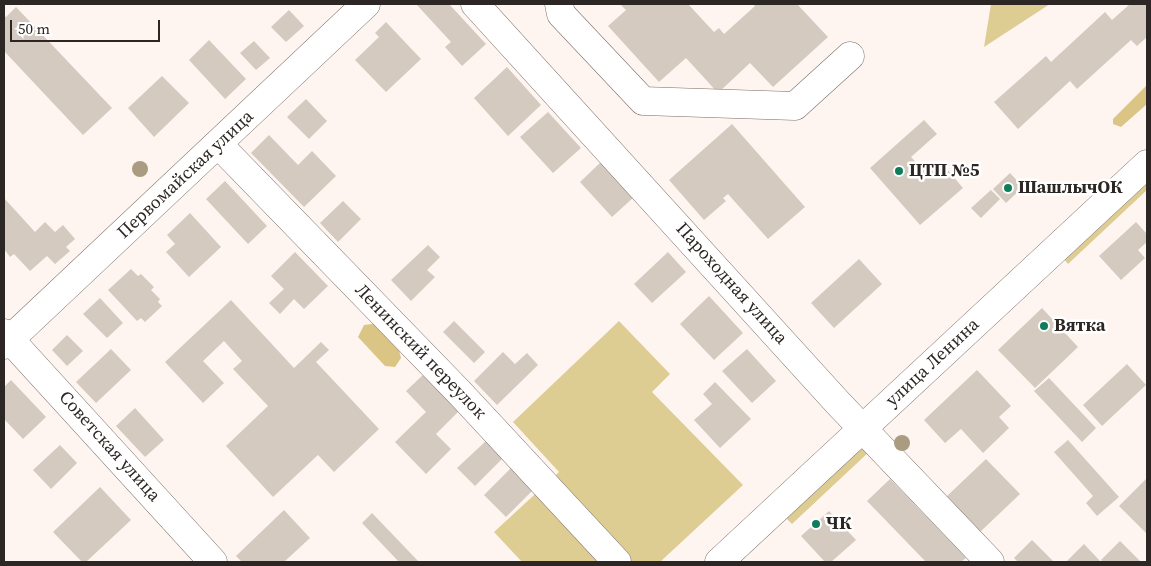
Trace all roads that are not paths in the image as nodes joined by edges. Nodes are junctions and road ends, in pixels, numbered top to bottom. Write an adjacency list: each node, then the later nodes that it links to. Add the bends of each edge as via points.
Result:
1 (366, 4): 5 (street, Первомайская улица)
2 (475, 4): 8 (street, Пароходная улица)
3 (559, 4): 4 (street, via 561,14 643,101 795,106)
4 (850, 56)
5 (219, 145): 7 (street, Первомайская улица); 10 (street, Ленинский переулок)
6 (1147, 164): 8 (street, улица Ленина)
7 (6, 339): 9 (street, Советская улица)
8 (863, 429): 11 (street, улица Ленина); 12 (street, Пароходная улица)
9 (213, 562)
10 (618, 562)
11 (719, 562)
12 (990, 562)

